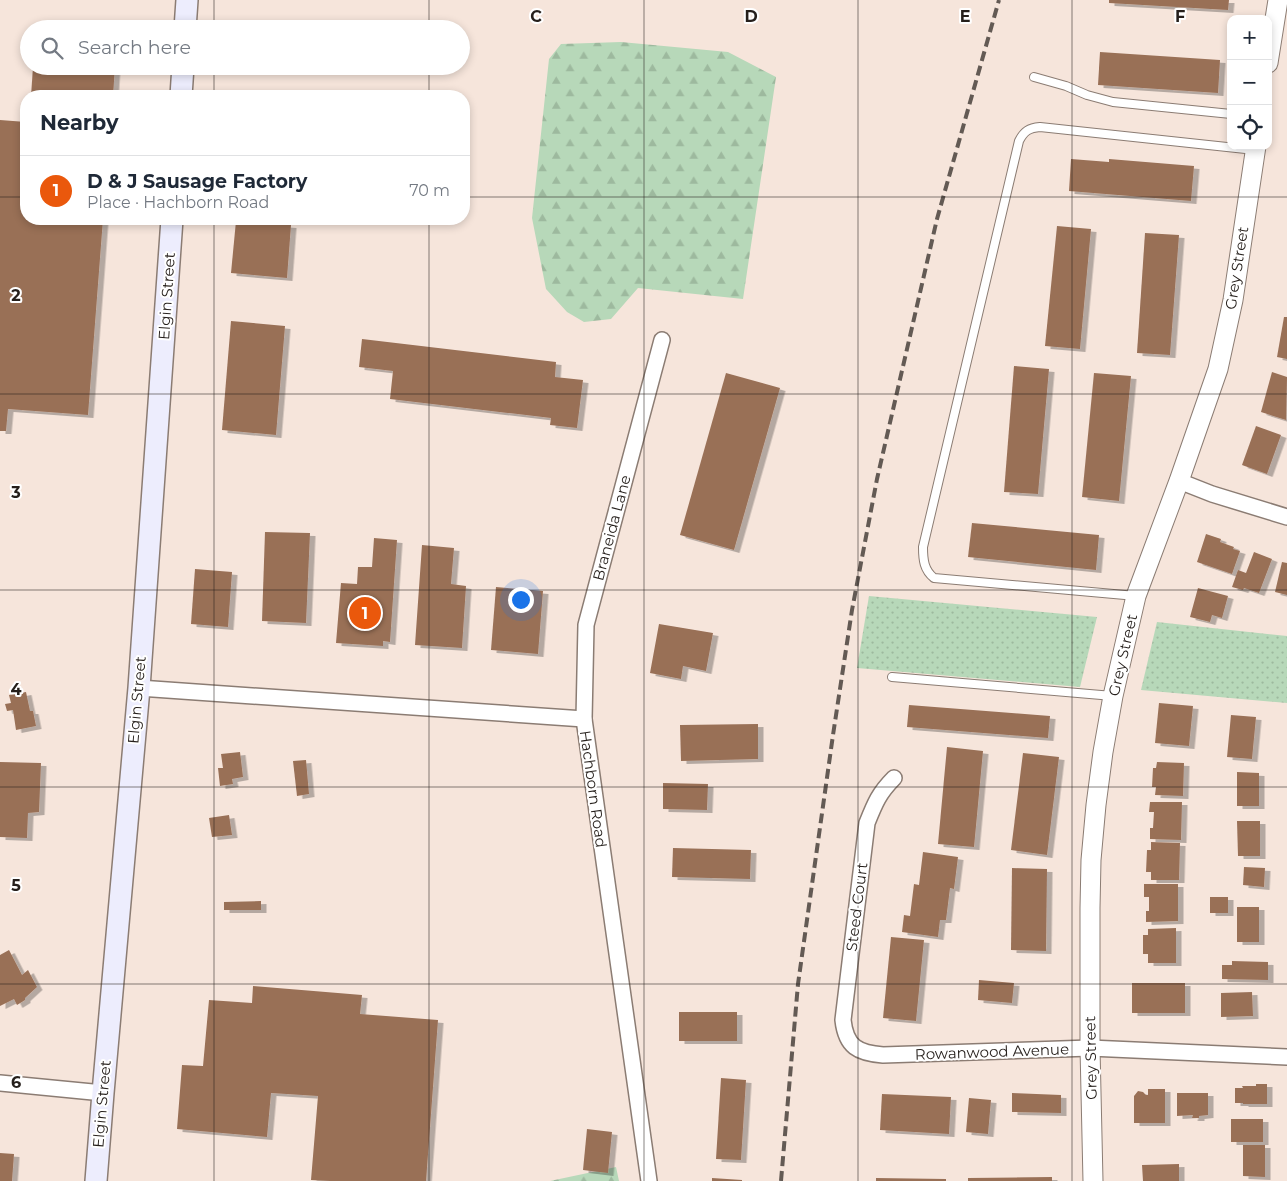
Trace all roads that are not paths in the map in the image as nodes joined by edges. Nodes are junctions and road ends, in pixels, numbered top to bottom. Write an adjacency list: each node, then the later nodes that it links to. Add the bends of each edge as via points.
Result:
1 (188, 0): 3 (main road)
2 (1278, 0): 4 (street)
3 (186, 20)
4 (1268, 60)
5 (182, 75): 7 (main road)
6 (1034, 77): 8 (lane, via 1113,102)
7 (181, 90)
8 (1227, 114)
9 (1227, 145): 15 (lane, via 1040,127 1023,133 923,548 928,573 934,578)
10 (1255, 150): 13 (street, Grey Street, via 1227,332 1215,378)
11 (172, 225): 17 (main road, Elgin Street)
12 (662, 340): 19 (street, Braneida Lane, via 586,625)
13 (1179, 481): 14 (street); 15 (street, Grey Street)
14 (1287, 517)
15 (1136, 596): 18 (street, Grey Street)
16 (892, 677): 18 (lane)
17 (139, 688): 19 (street, Hachborn Road); 25 (main road, Elgin Street)
18 (1113, 696): 22 (street, Grey Street, via 1097,796 1091,860)
19 (584, 719): 27 (street, Hachborn Road)
20 (894, 778): 21 (street, Steed Court, via 875,802 868,823 843,1020 844,1031)
21 (851, 1043): 22 (street, Rowanwood Avenue, via 867,1054 883,1055)
22 (1090, 1048): 23 (street, Rowanwood Avenue); 28 (street, Grey Street)
23 (1287, 1057)
24 (0, 1083): 25 (street)
25 (103, 1092): 26 (main road, Elgin Street)
26 (96, 1181)
27 (649, 1181)
28 (1093, 1181)

